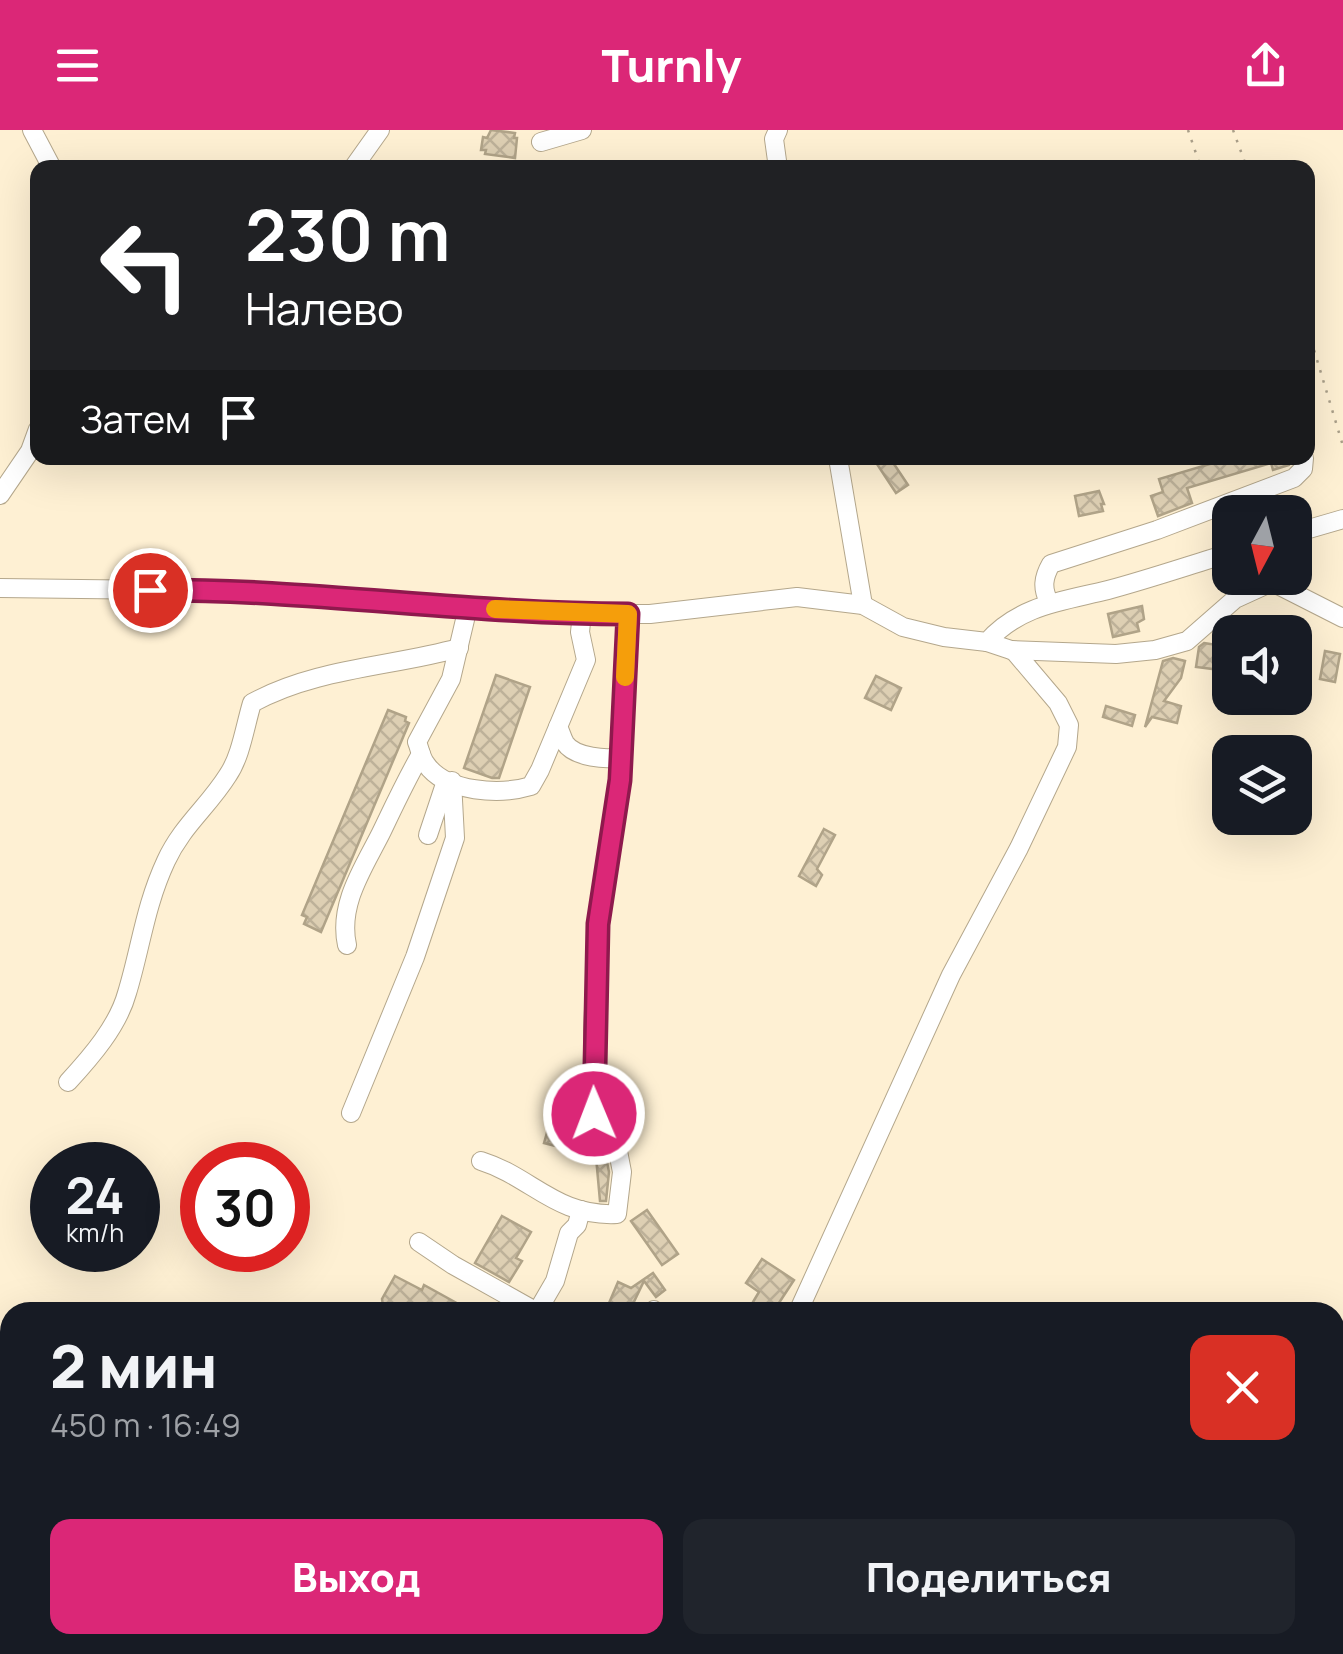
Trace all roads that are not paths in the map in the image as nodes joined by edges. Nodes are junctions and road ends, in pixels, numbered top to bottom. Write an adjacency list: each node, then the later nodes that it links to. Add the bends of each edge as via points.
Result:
1 (32, 130): 6 (street)
2 (380, 130): 7 (street)
3 (582, 130): 5 (street)
4 (778, 130): 8 (street)
5 (541, 142)
6 (48, 160)
7 (359, 160)
8 (777, 160)
9 (30, 450): 12 (street)
10 (839, 465): 18 (street)
11 (1303, 465): 17 (street, via 1294,478 1051,564 1044,592)
12 (0, 495)
13 (1343, 519): 14 (street)
14 (1312, 528)
15 (1212, 558): 17 (street)
16 (0, 588): 19 (street, via 243,591)
17 (1049, 602): 23 (street)
18 (863, 605): 21 (street, via 796,597); 23 (street, via 903,627)
19 (468, 607): 20 (street); 24 (street)
20 (582, 613): 21 (street); 26 (street, via 586,660)
21 (628, 614): 28 (street)
22 (1343, 618): 25 (street, via 1272,582 1235,600 1187,641 1154,650)
23 (988, 642): 25 (street)
24 (459, 648): 27 (street, via 417,742); 32 (street, via 331,674 252,703 230,773 182,830 165,863 120,1012)
25 (1011, 650): 39 (street, via 1058,703 1069,725 1068,747 951,975)
26 (558, 727): 28 (street, via 576,751); 29 (street, via 532,786 488,791)
27 (421, 754): 29 (street, via 436,775); 31 (street, via 361,867)
28 (622, 756): 35 (street, via 598,924 593,1079 594,1114 618,1146 618,1214)
29 (449, 780): 30 (street); 33 (street, via 455,838)
30 (428, 835)
31 (347, 945)
32 (68, 1082)
33 (352, 1113)
34 (481, 1161): 35 (street)
35 (580, 1210): 38 (street)
36 (420, 1242): 37 (street)
37 (520, 1302)
38 (543, 1302)
39 (803, 1302)

